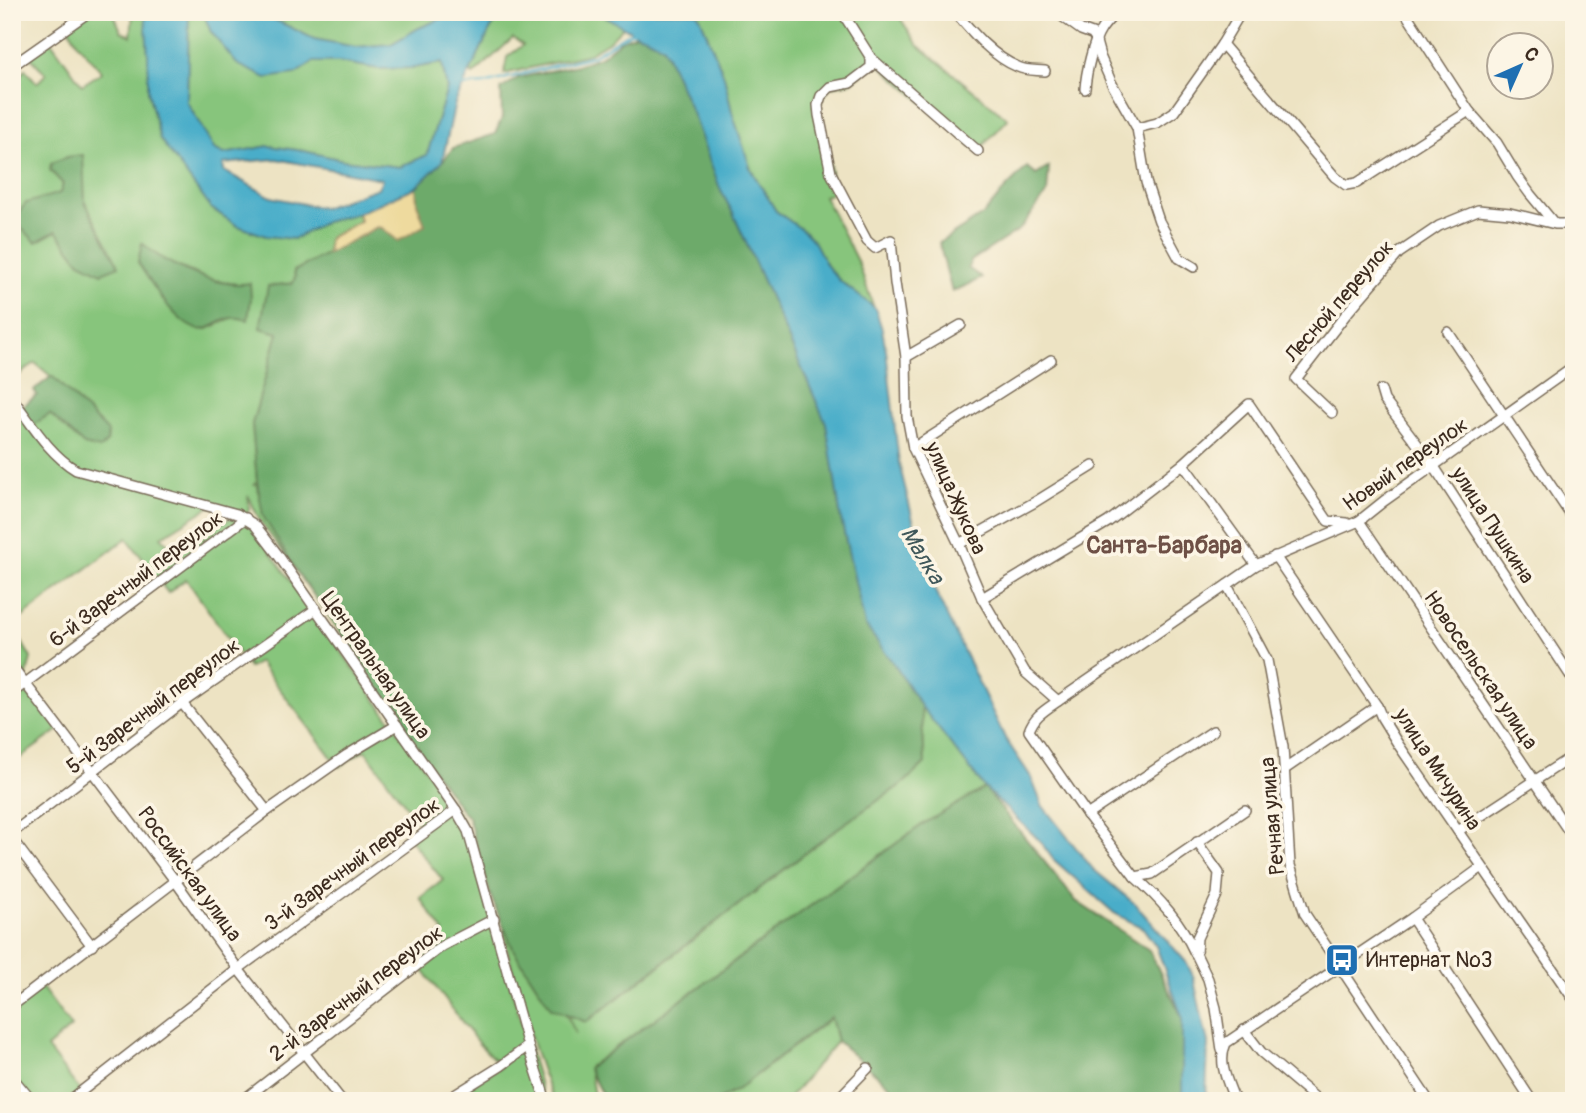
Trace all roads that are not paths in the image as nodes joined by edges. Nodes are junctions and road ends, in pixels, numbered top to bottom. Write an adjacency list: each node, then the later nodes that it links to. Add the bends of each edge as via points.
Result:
1 (89, 12): 11 (street)
2 (842, 12): 10 (street)
3 (955, 12): 12 (street, via 1002,58 1019,68)
4 (1056, 12): 8 (street, via 1092,34)
5 (1116, 12): 8 (street)
6 (1241, 12): 9 (street)
7 (1405, 12): 14 (street)
8 (1096, 42): 13 (street); 15 (street, via 1112,84)
9 (1222, 44): 14 (street, via 1346,185 1357,183); 15 (street, via 1174,112)
10 (871, 58): 16 (street); 22 (street, улица Жукова, via 871,67 821,96 819,115 831,173 867,241 875,248 891,240)
11 (12, 66)
12 (1045, 71)
13 (1085, 89)
14 (1469, 111): 17 (street)
15 (1137, 128): 19 (street, via 1146,182 1159,222 1179,258)
16 (978, 151)
17 (1555, 224): 18 (street, Лесной переулок); 27 (street, Лесной переулок, via 1478,210 1438,226 1399,253 1296,379)
18 (1574, 224)
19 (1194, 267)
20 (961, 325): 22 (street)
21 (1448, 332): 28 (street)
22 (906, 356): 29 (street, улица Жукова, via 906,416)
23 (1051, 360): 29 (street)
24 (1574, 366): 28 (street, Новый переулок)
25 (1381, 390): 32 (street, улица Пушкина)
26 (12, 398): 33 (street, Центральная улица, via 52,449 76,470)
27 (1332, 413)
28 (1506, 416): 32 (street, Новый переулок); 34 (street)
29 (913, 448): 36 (street, улица Жукова)
30 (1183, 464): 35 (street, via 1249,404 1328,521); 38 (street); 40 (street, via 1108,522)
31 (1093, 466): 36 (street)
32 (1433, 466): 35 (street, Новый переулок); 43 (street, улица Пушкина)
33 (246, 518): 41 (street, Центральная улица); 44 (street, 6-й Заречный переулок)
34 (1574, 520)
35 (1356, 522): 37 (street, Новый переулок); 54 (street, Новосельская улица)
36 (959, 544): 40 (street, улица Жукова)
37 (1275, 556): 38 (street, Новый переулок); 48 (street, улица Мичурина)
38 (1256, 565): 39 (street, Новый переулок)
39 (1227, 585): 46 (street, Новый переулок); 52 (street, Речная улица, via 1267,660)
40 (982, 598): 46 (street, улица Жукова, via 1025,672)
41 (316, 609): 47 (street, 5-й Заречный переулок); 49 (street, Центральная улица)
42 (12, 666): 44 (street, Российская улица)
43 (1574, 681)
44 (25, 683): 45 (street, 6-й Заречный переулок); 53 (street, Российская улица)
45 (12, 693)
46 (1058, 701): 58 (street, Новый переулок, via 1038,715 1029,731)
47 (183, 703): 53 (street, 5-й Заречный переулок); 57 (street)
48 (1377, 706): 52 (street); 59 (street, улица Мичурина)
49 (397, 725): 55 (street, Центральная улица); 57 (street)
50 (1213, 732): 58 (street)
51 (1574, 755): 54 (street)
52 (1285, 769): 71 (street, Речная улица, via 1290,865 1305,914)
53 (93, 772): 60 (street, 5-й Заречный переулок); 66 (street, Российская улица)
54 (1535, 781): 59 (street); 62 (street, Новосельская улица)
55 (456, 810): 68 (street, Центральная улица, via 468,831); 72 (street, 3-й Заречный переулок)
56 (1245, 810): 63 (street)
57 (267, 811): 66 (street)
58 (1087, 815): 65 (street)
59 (1458, 831): 64 (street, улица Мичурина)
60 (12, 833)
61 (12, 839): 69 (street)
62 (1574, 839)
63 (1197, 842): 65 (street, via 1152,874); 70 (street, via 1219,873 1217,895 1197,939)
64 (1482, 867): 67 (street); 73 (street, улица Мичурина)
65 (1135, 877): 70 (street, via 1170,910)
66 (176, 882): 69 (street); 72 (street, Российская улица)
67 (1412, 918): 71 (street); 91 (street)
68 (494, 919): 76 (street, Центральная улица); 78 (street, 2-й Заречный переулок, via 442,946)
69 (92, 946): 74 (street)
70 (1196, 954): 77 (street, via 1208,979)
71 (1340, 967): 75 (street); 90 (street, Речная улица)
72 (238, 969): 78 (street, Российская улица); 82 (street, 3-й Заречный переулок)
73 (1574, 1000)
74 (12, 1006)
75 (1244, 1030): 77 (street); 89 (street, via 1261,1052)
76 (528, 1046): 85 (street); 86 (street, Центральная улица)
77 (1224, 1048): 88 (street, via 1221,1062)
78 (304, 1053): 83 (street, 2-й Заречный переулок); 84 (street, Российская улица)
79 (868, 1068): 87 (street)
80 (12, 1077): 81 (street)
81 (32, 1101)
82 (69, 1101)
83 (242, 1101)
84 (342, 1101)
85 (445, 1101)
86 (545, 1101)
87 (836, 1101)
88 (1235, 1101)
89 (1320, 1101)
90 (1429, 1101)
91 (1532, 1101)

